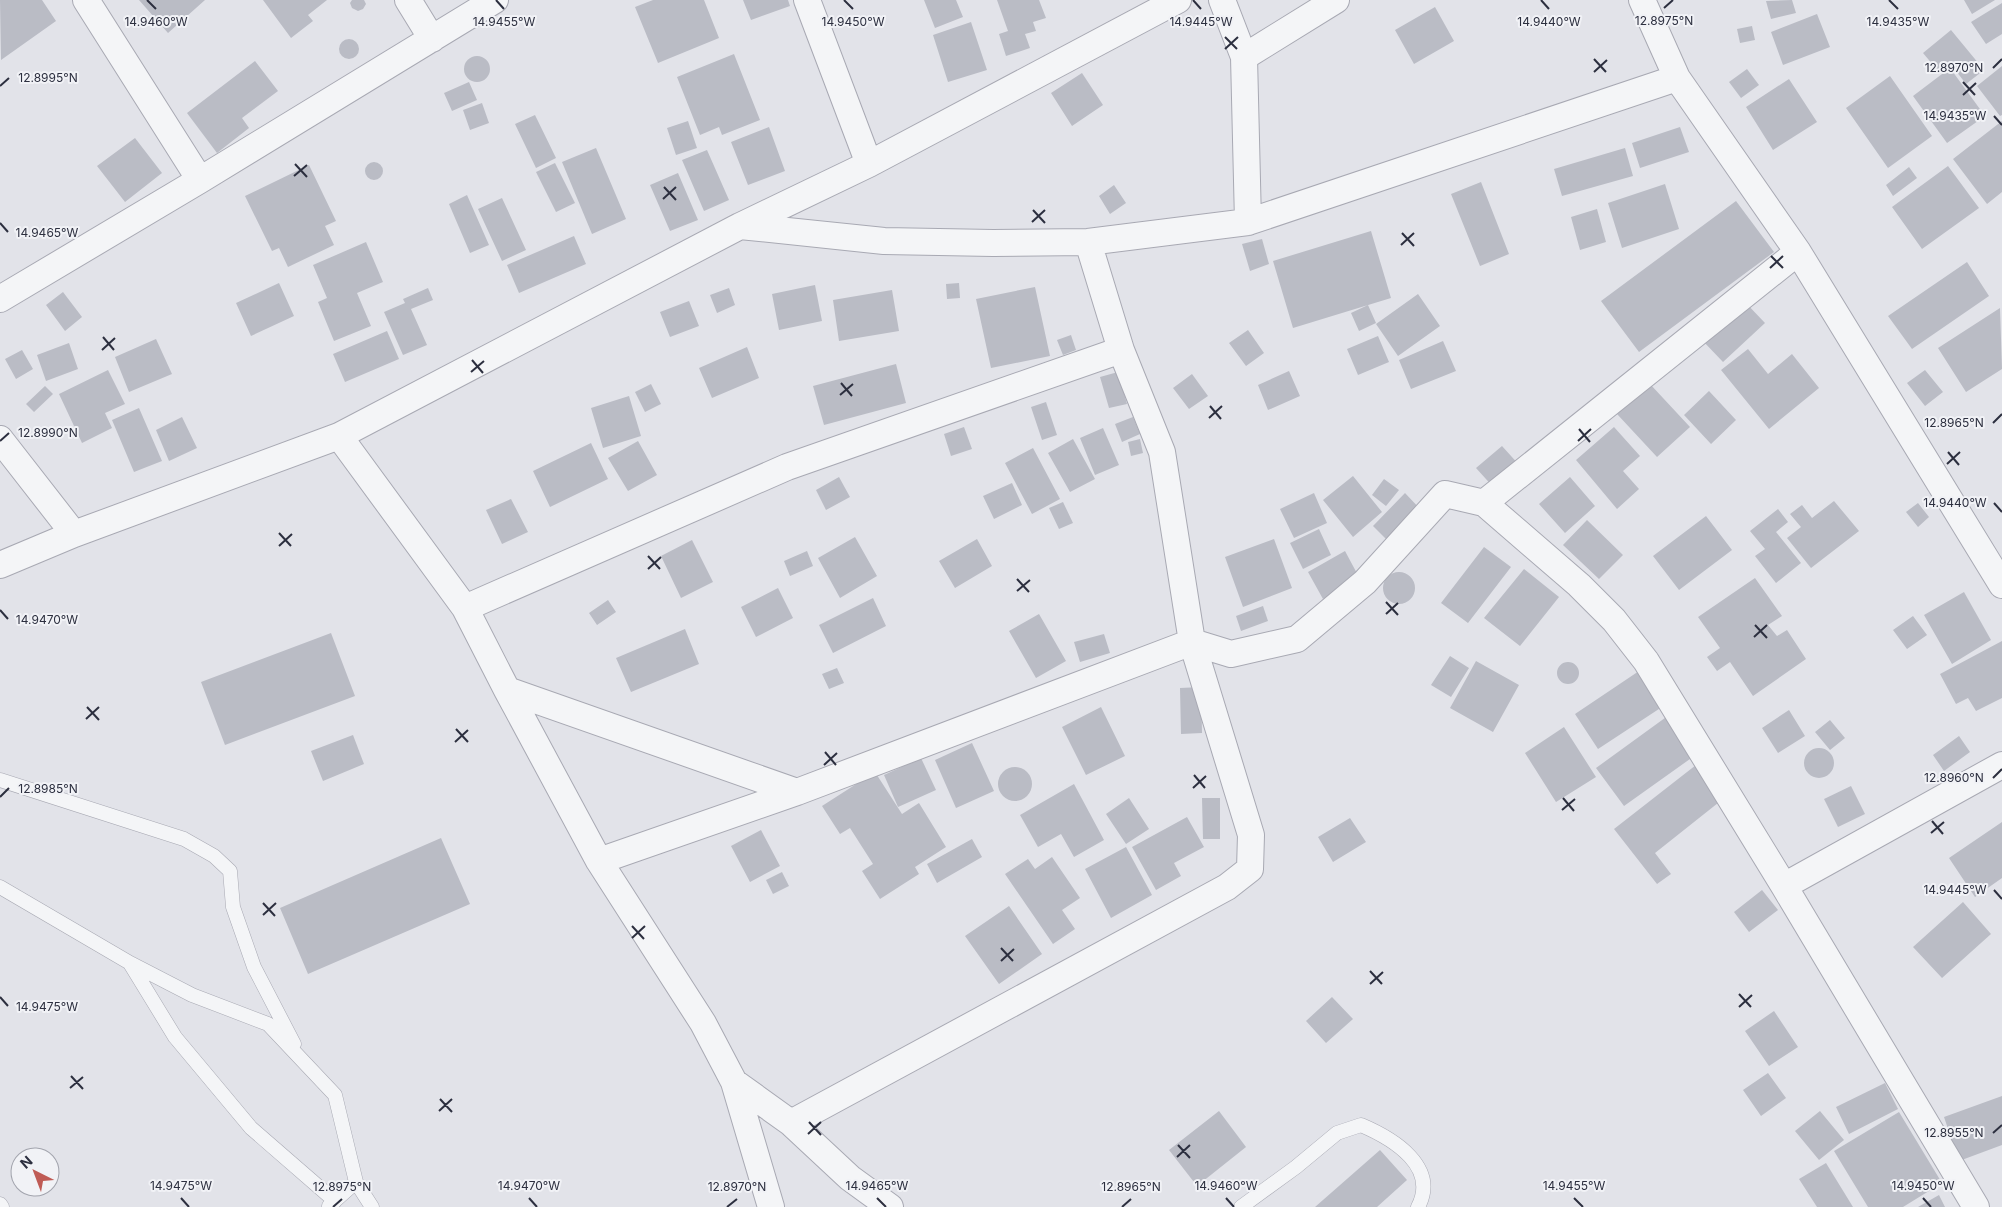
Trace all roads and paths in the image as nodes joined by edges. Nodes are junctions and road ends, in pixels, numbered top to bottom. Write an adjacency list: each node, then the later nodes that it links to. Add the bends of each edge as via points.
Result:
1 (86, 0): 13 (street)
2 (408, 0): 9 (street)
3 (495, 0): 9 (street)
4 (807, 0): 12 (street)
5 (1178, 0): 12 (street)
6 (1222, 0): 10 (street)
7 (1336, 0): 10 (street)
8 (1642, 0): 11 (street)
9 (432, 39): 13 (street)
10 (1244, 57): 14 (street)
11 (1677, 78): 14 (street); 17 (street)
12 (869, 164): 15 (street)
13 (200, 180): 18 (street)
14 (1248, 222): 16 (street)
15 (740, 226): 16 (street, via 884,241); 20 (street)
16 (1088, 242): 19 (street)
17 (1798, 252): 22 (street); 25 (street)
18 (0, 299)
19 (1121, 350): 26 (street, via 787,467); 27 (street, via 1162,452)
20 (340, 436): 23 (street); 26 (street)
21 (0, 439): 23 (street)
22 (1484, 503): 27 (street, via 1445,494 1365,582 1298,639 1231,654); 33 (street, via 1580,584 1614,620 1646,661)
23 (74, 534): 24 (street)
24 (0, 566)
25 (2002, 585)
26 (465, 608): 28 (street)
27 (1192, 642): 31 (street); 38 (street, via 1251,835 1250,868 1227,887)
28 (507, 690): 31 (street); 32 (street)
29 (2002, 765): 33 (street)
30 (0, 780): 36 (lane, via 184,839 214,856 230,871 233,907 254,968)
31 (797, 792): 32 (street)
32 (600, 861): 37 (street, via 703,1023)
33 (1784, 886): 46 (street)
34 (0, 887): 35 (lane)
35 (130, 964): 36 (lane, via 192,996 268,1024); 40 (lane, via 175,1037 251,1128)
36 (302, 1060): 39 (lane, via 334,1095)
37 (734, 1082): 38 (street); 42 (street)
38 (791, 1123): 43 (street, via 850,1178)
39 (356, 1182): 40 (lane); 41 (lane)
40 (332, 1204)
41 (372, 1207)
42 (771, 1207)
43 (890, 1207)
44 (1241, 1207): 45 (lane, via 1337,1133 1361,1125 1404,1148 1425,1182)
45 (1418, 1207)
46 (1976, 1207)

